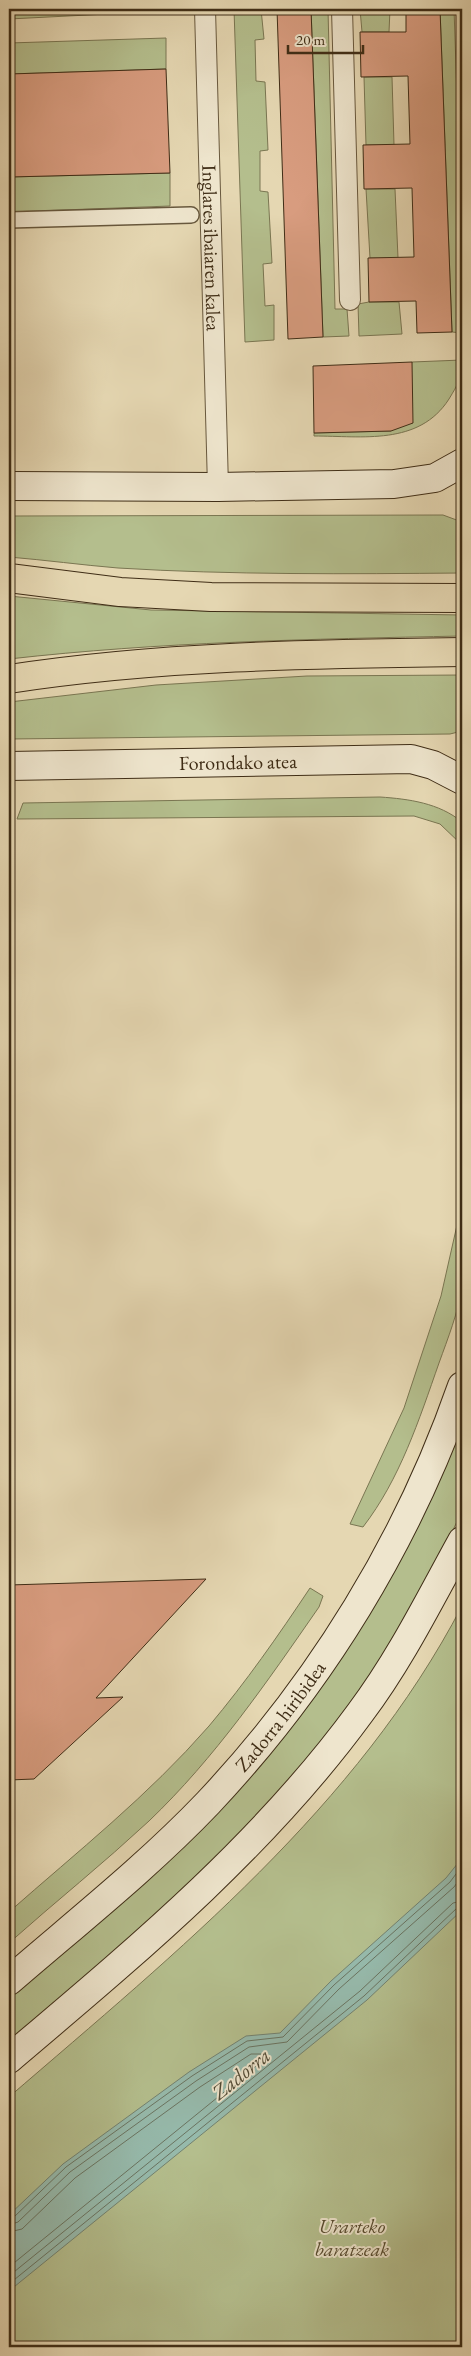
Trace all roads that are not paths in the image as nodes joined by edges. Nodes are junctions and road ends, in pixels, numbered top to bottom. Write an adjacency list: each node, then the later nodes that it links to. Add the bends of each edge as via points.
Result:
1 (205, 9): 8 (street, Inglares ibaiaren kalea)
2 (342, 9): 5 (street)
3 (191, 215): 4 (street)
4 (9, 220)
5 (350, 300)
6 (462, 463): 8 (main road, via 434,478 394,484)
7 (9, 486): 8 (main road)
8 (218, 487)
9 (9, 578): 10 (highway, via 120,592 211,597)
10 (462, 598)
11 (462, 652): 12 (highway, via 203,658)
12 (9, 679)
13 (9, 766): 14 (main road, Forondako atea, via 411,759 433,765)
14 (462, 780)
15 (462, 1386): 17 (main road, Zadorra hiribidea, via 444,1438 408,1517 372,1584 314,1674 262,1742 208,1803 134,1873)
16 (462, 1541): 18 (main road, via 406,1643 361,1713 306,1782 239,1856)
17 (9, 1981)
18 (9, 2060)

